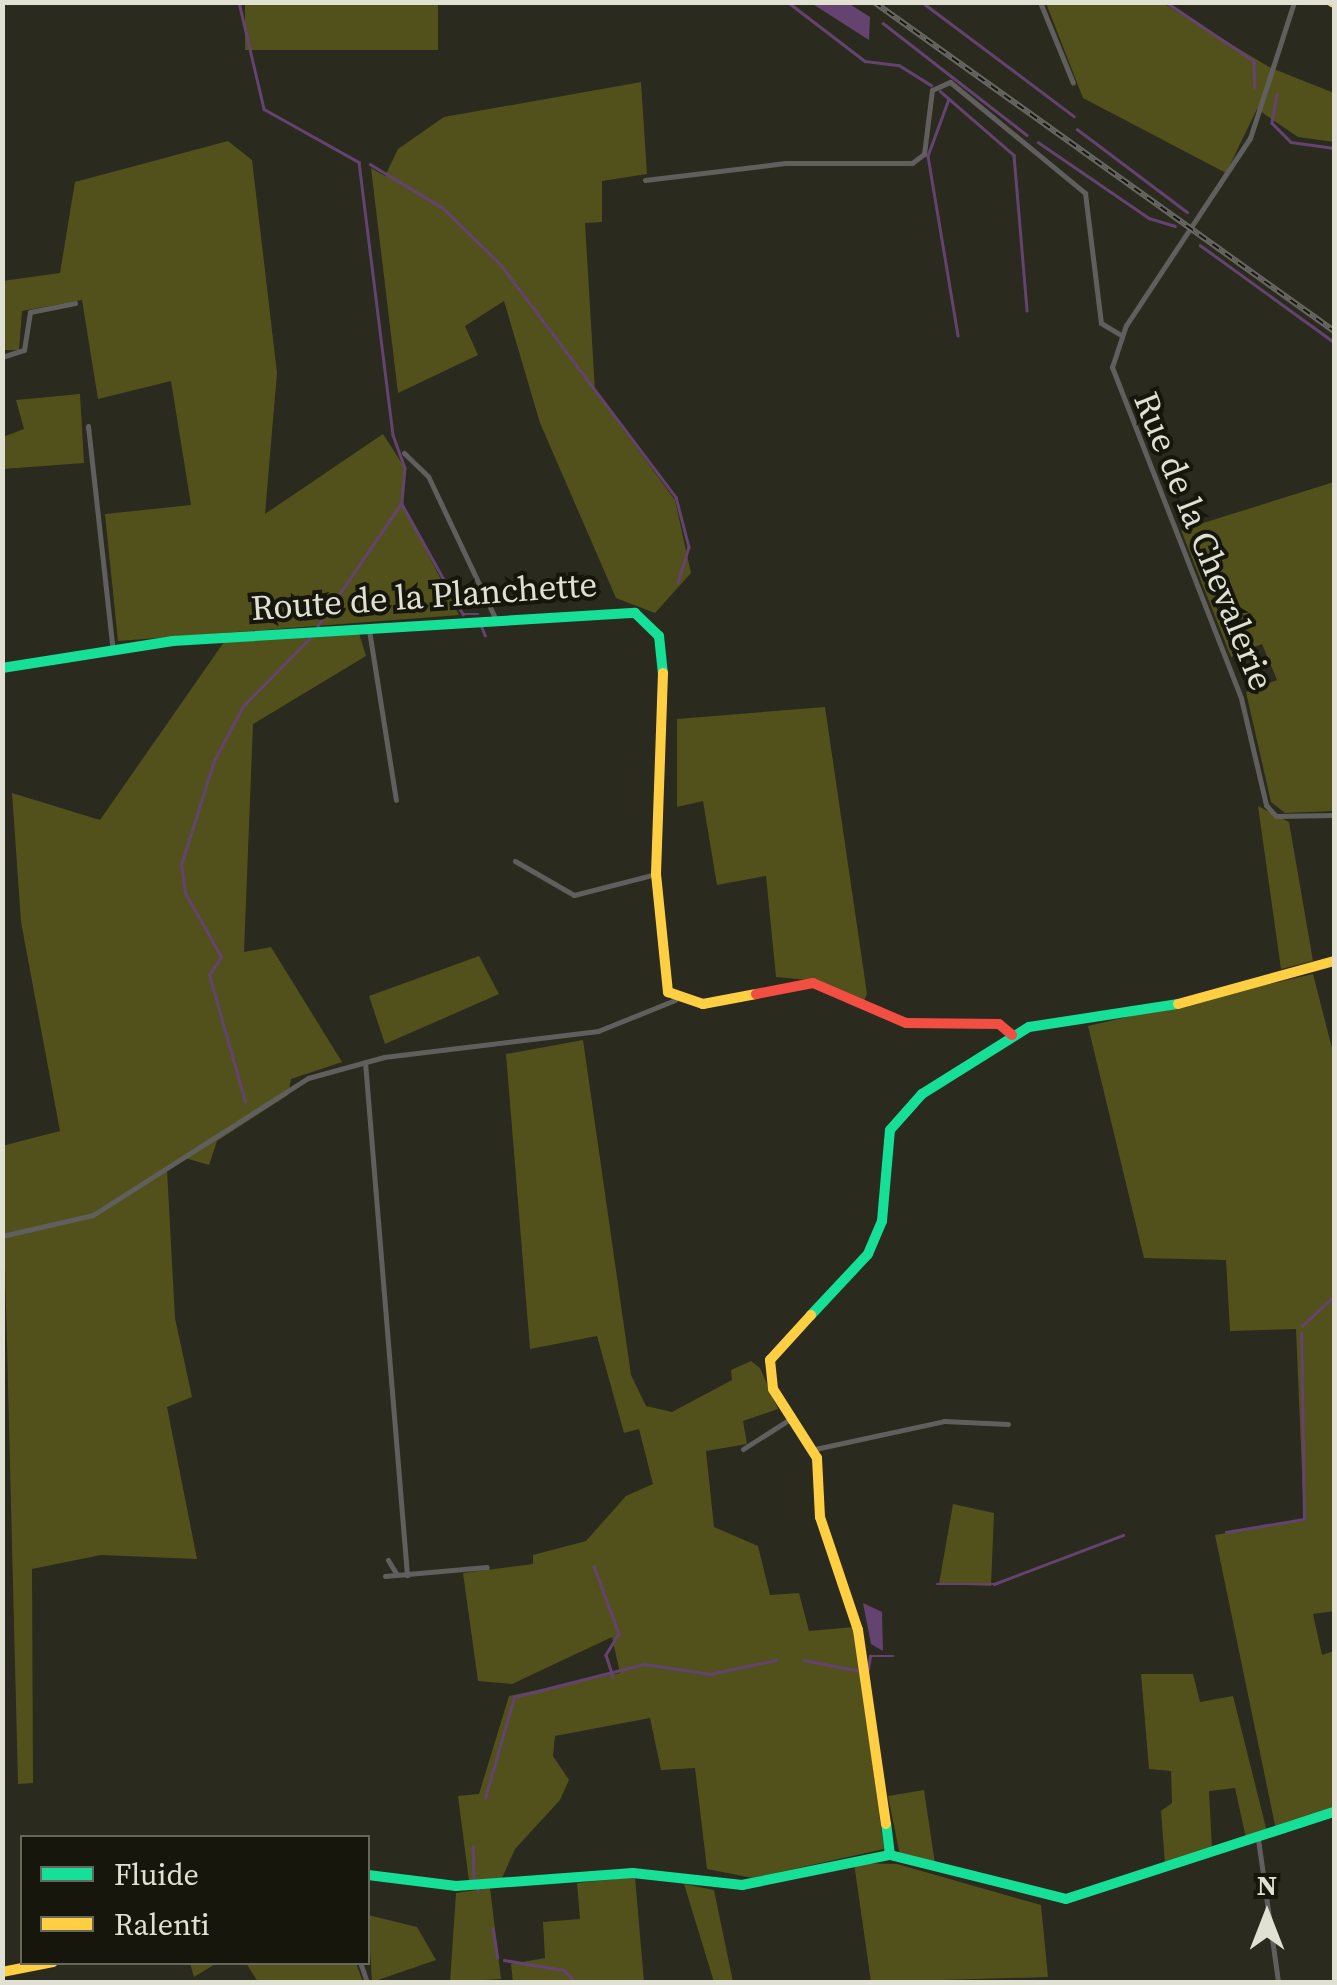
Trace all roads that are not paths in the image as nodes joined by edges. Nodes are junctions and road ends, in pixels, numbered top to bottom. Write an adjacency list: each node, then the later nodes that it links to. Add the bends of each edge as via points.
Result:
1 (1040, 2): 3 (street)
2 (1294, 2): 6 (street, via 1250,138)
3 (1073, 83)
4 (644, 180): 6 (street, via 785,164 912,163 924,154 932,90 950,82 1084,193 1099,314)
5 (75, 303): 7 (street, via 30,312 24,350)
6 (1121, 335): 15 (street, Rue de la Chevalerie, via 1117,398 1241,698 1266,805 1276,816)
7 (2, 357)
8 (88, 426): 12 (street)
9 (404, 453): 10 (street, via 428,476)
10 (495, 618): 11 (street, Route de la Planchette); 17 (street, Route de la Planchette, via 624,610 658,636)
11 (368, 628): 12 (street, Route de la Planchette); 14 (street)
12 (112, 652): 13 (street, Route de la Planchette)
13 (2, 668)
14 (396, 800)
15 (1334, 816)
16 (516, 860): 17 (street, via 574,895)
17 (656, 874): 19 (street, Route de la Planchette, via 662,972)
18 (1334, 961): 20 (street, via 1133,1016)
19 (675, 1000): 20 (street, via 732,1002 800,982 906,1023 999,1024); 21 (street, via 598,1032)
20 (1012, 1035): 23 (street, via 922,1094 890,1130 882,1221 868,1254 770,1360 773,1388)
21 (365, 1062): 22 (street, via 267,1097 93,1216); 29 (street)
22 (2, 1236)
23 (793, 1418): 25 (street); 26 (street)
24 (1008, 1424): 26 (street, via 944,1420)
25 (743, 1449)
26 (814, 1449): 34 (street, via 820,1517 858,1630)
27 (388, 1560): 30 (street)
28 (487, 1567): 29 (street)
29 (407, 1574): 30 (street)
30 (396, 1575): 31 (street)
31 (385, 1576)
32 (1334, 1812): 33 (street)
33 (1258, 1839): 34 (street, via 1066,1899); 38 (street)
34 (890, 1855): 35 (street, via 742,1885 632,1873 456,1886)
35 (370, 1875)
36 (38, 1965): 37 (street)
37 (2, 1972)
38 (1278, 1982)

